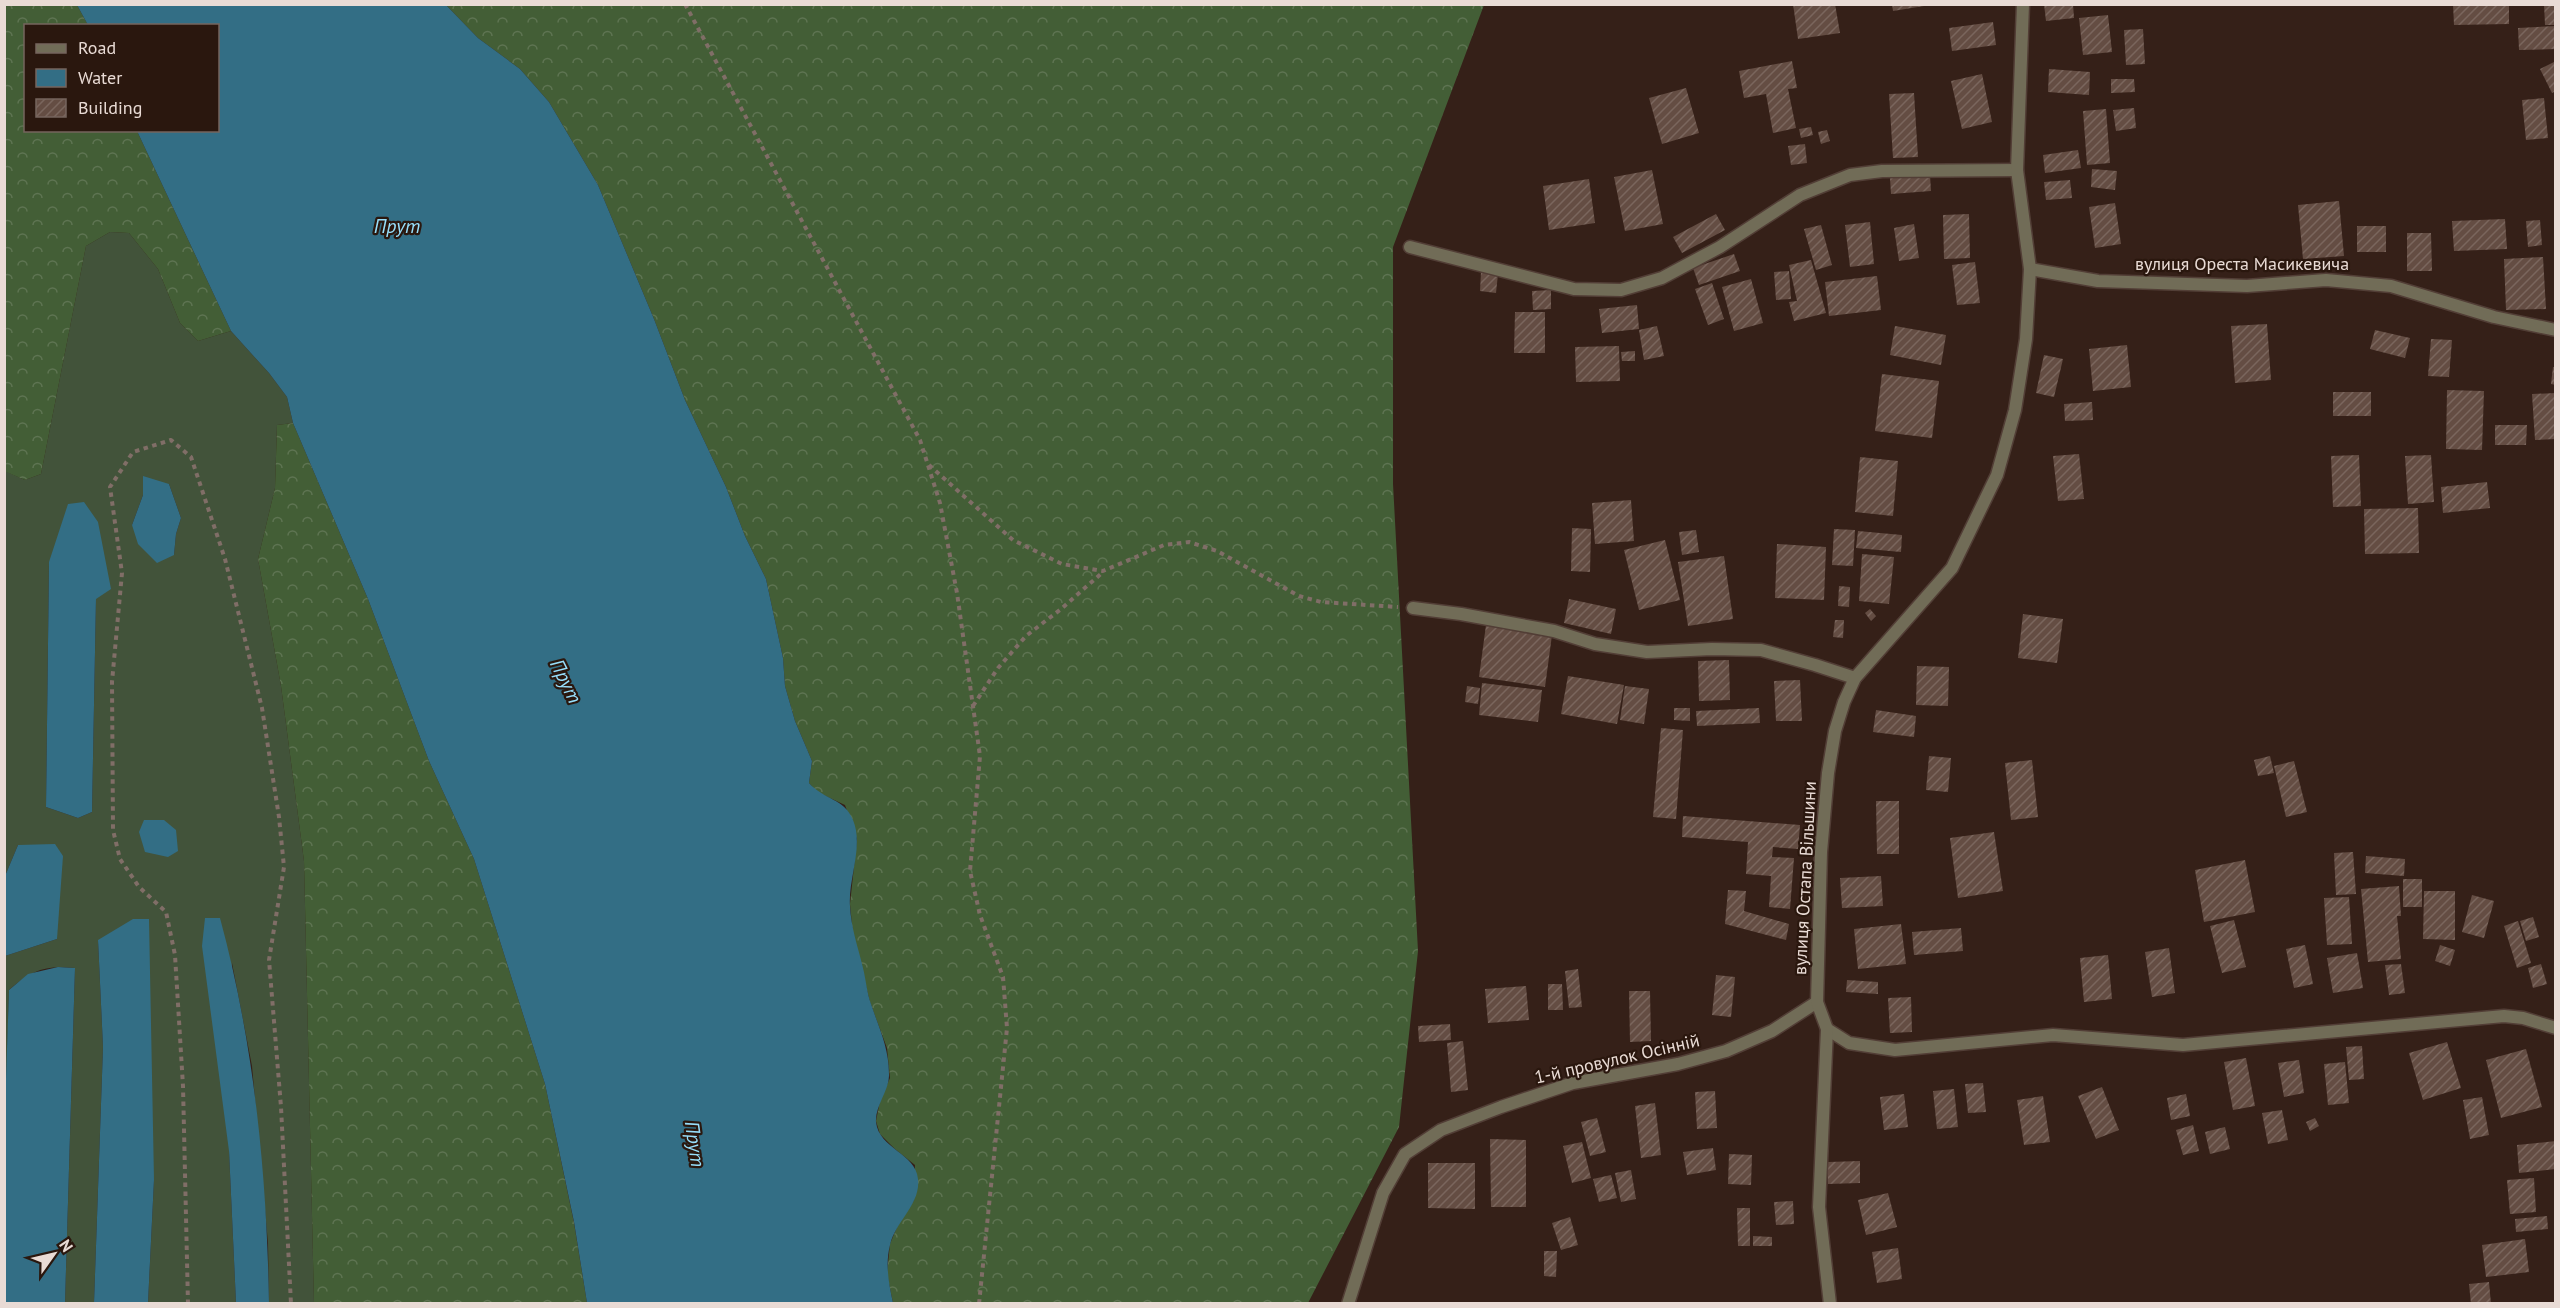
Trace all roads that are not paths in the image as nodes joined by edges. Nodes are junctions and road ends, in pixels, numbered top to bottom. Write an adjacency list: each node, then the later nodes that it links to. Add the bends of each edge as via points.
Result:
1 (2023, 4): 2 (street, вулиця Остапа Вільшини)
2 (2018, 170): 3 (street, via 1882,171 1850,175 1800,195 1720,247 1662,278 1621,290 1574,289); 4 (street, вулиця Остапа Вільшини)
3 (1410, 247)
4 (2030, 269): 5 (street, вулиця Ореста Масикевича, via 2098,281 2247,286 2326,280 2391,286 2494,317); 7 (street, вулиця Остапа Вільшини, via 2026,339 2015,410 1997,474 1952,568)
5 (2556, 330)
6 (1413, 608): 7 (street, via 1554,631 1595,644 1647,652 1761,651)
7 (1855, 678): 8 (street, вулиця Остапа Вільшини, via 1835,731 1828,773 1821,852)
8 (1818, 1002): 10 (street, вулиця Остапа Вільшини); 11 (street, 1-й провулок Осінній, via 1772,1031 1726,1051 1573,1083 1441,1130 1405,1154 1383,1193)
9 (2556, 1028): 10 (street, via 2504,1016 2183,1045 2053,1035 1895,1050 1849,1043)
10 (1827, 1029): 12 (street, вулиця Остапа Вільшини, via 1819,1207)
11 (1348, 1304)
12 (1830, 1304)

